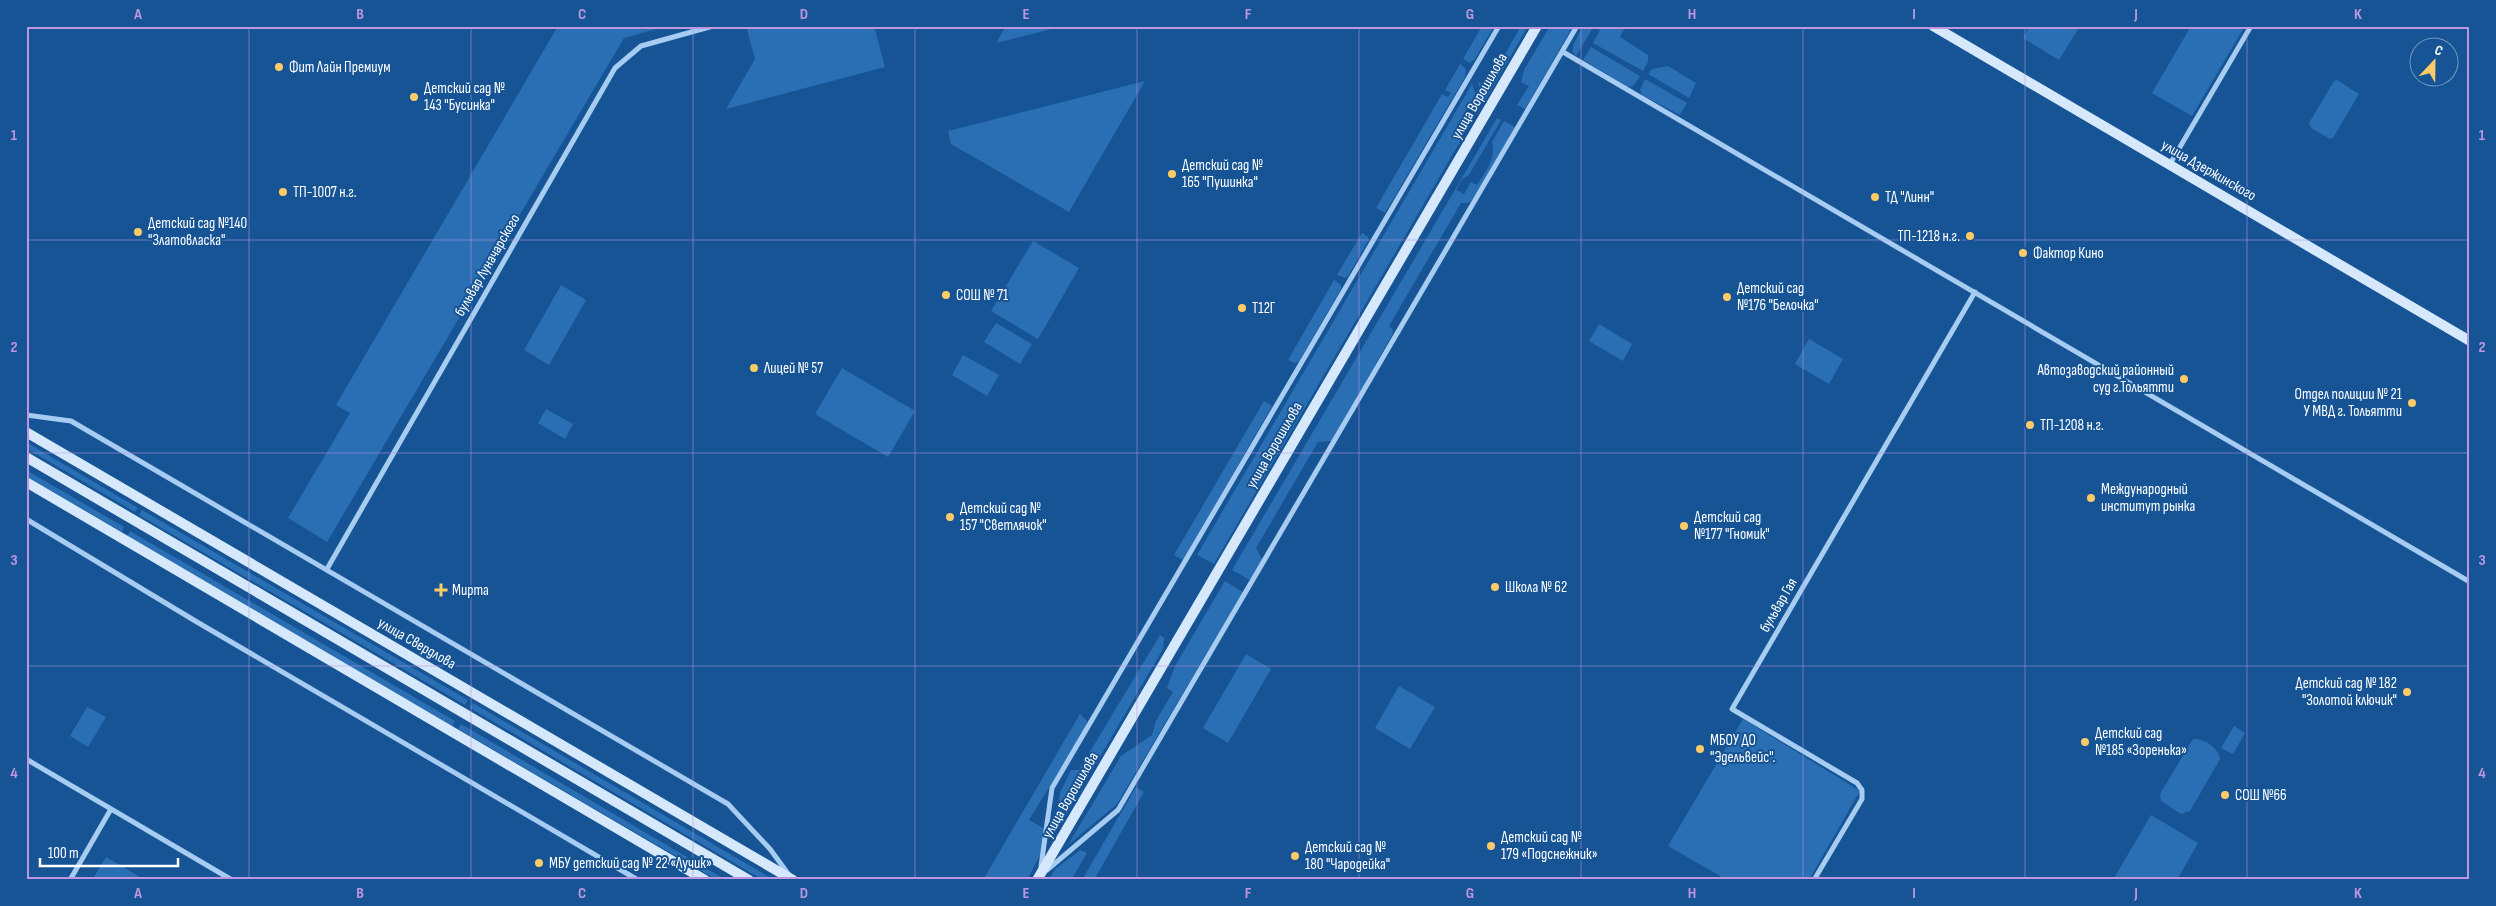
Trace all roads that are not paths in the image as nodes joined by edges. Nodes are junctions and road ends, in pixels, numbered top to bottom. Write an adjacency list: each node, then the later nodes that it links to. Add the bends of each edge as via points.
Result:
1 (713, 26): 16 (street, бульвар Луначарского, via 641,46 615,68)
2 (1499, 26): 20 (street, via 1052,788)
3 (1537, 26): 20 (main road, улица Ворошилова)
4 (1577, 26): 7 (street)
5 (1933, 26): 8 (main road, улица Дзержинского)
6 (2251, 26): 8 (street)
7 (1563, 52): 9 (street); 20 (street, via 1118,810)
8 (2170, 164): 10 (main road, улица Дзержинского)
9 (1975, 292): 17 (street); 27 (street, бульвар Гая, via 1732,709 1857,783 1862,790 1862,799)
10 (2470, 341)
11 (26, 416): 16 (street, via 71,421)
12 (26, 432): 21 (main road, улица Свердлова)
13 (26, 457): 26 (main road)
14 (26, 482): 25 (main road)
15 (26, 519): 24 (street)
16 (327, 569): 21 (street, via 728,804)
17 (2470, 582)
18 (26, 759): 19 (street)
19 (111, 809): 22 (street); 23 (street)
20 (1039, 877)
21 (793, 879)
22 (70, 880)
23 (232, 880)
24 (638, 880)
25 (705, 880)
26 (749, 880)
27 (1814, 880)

